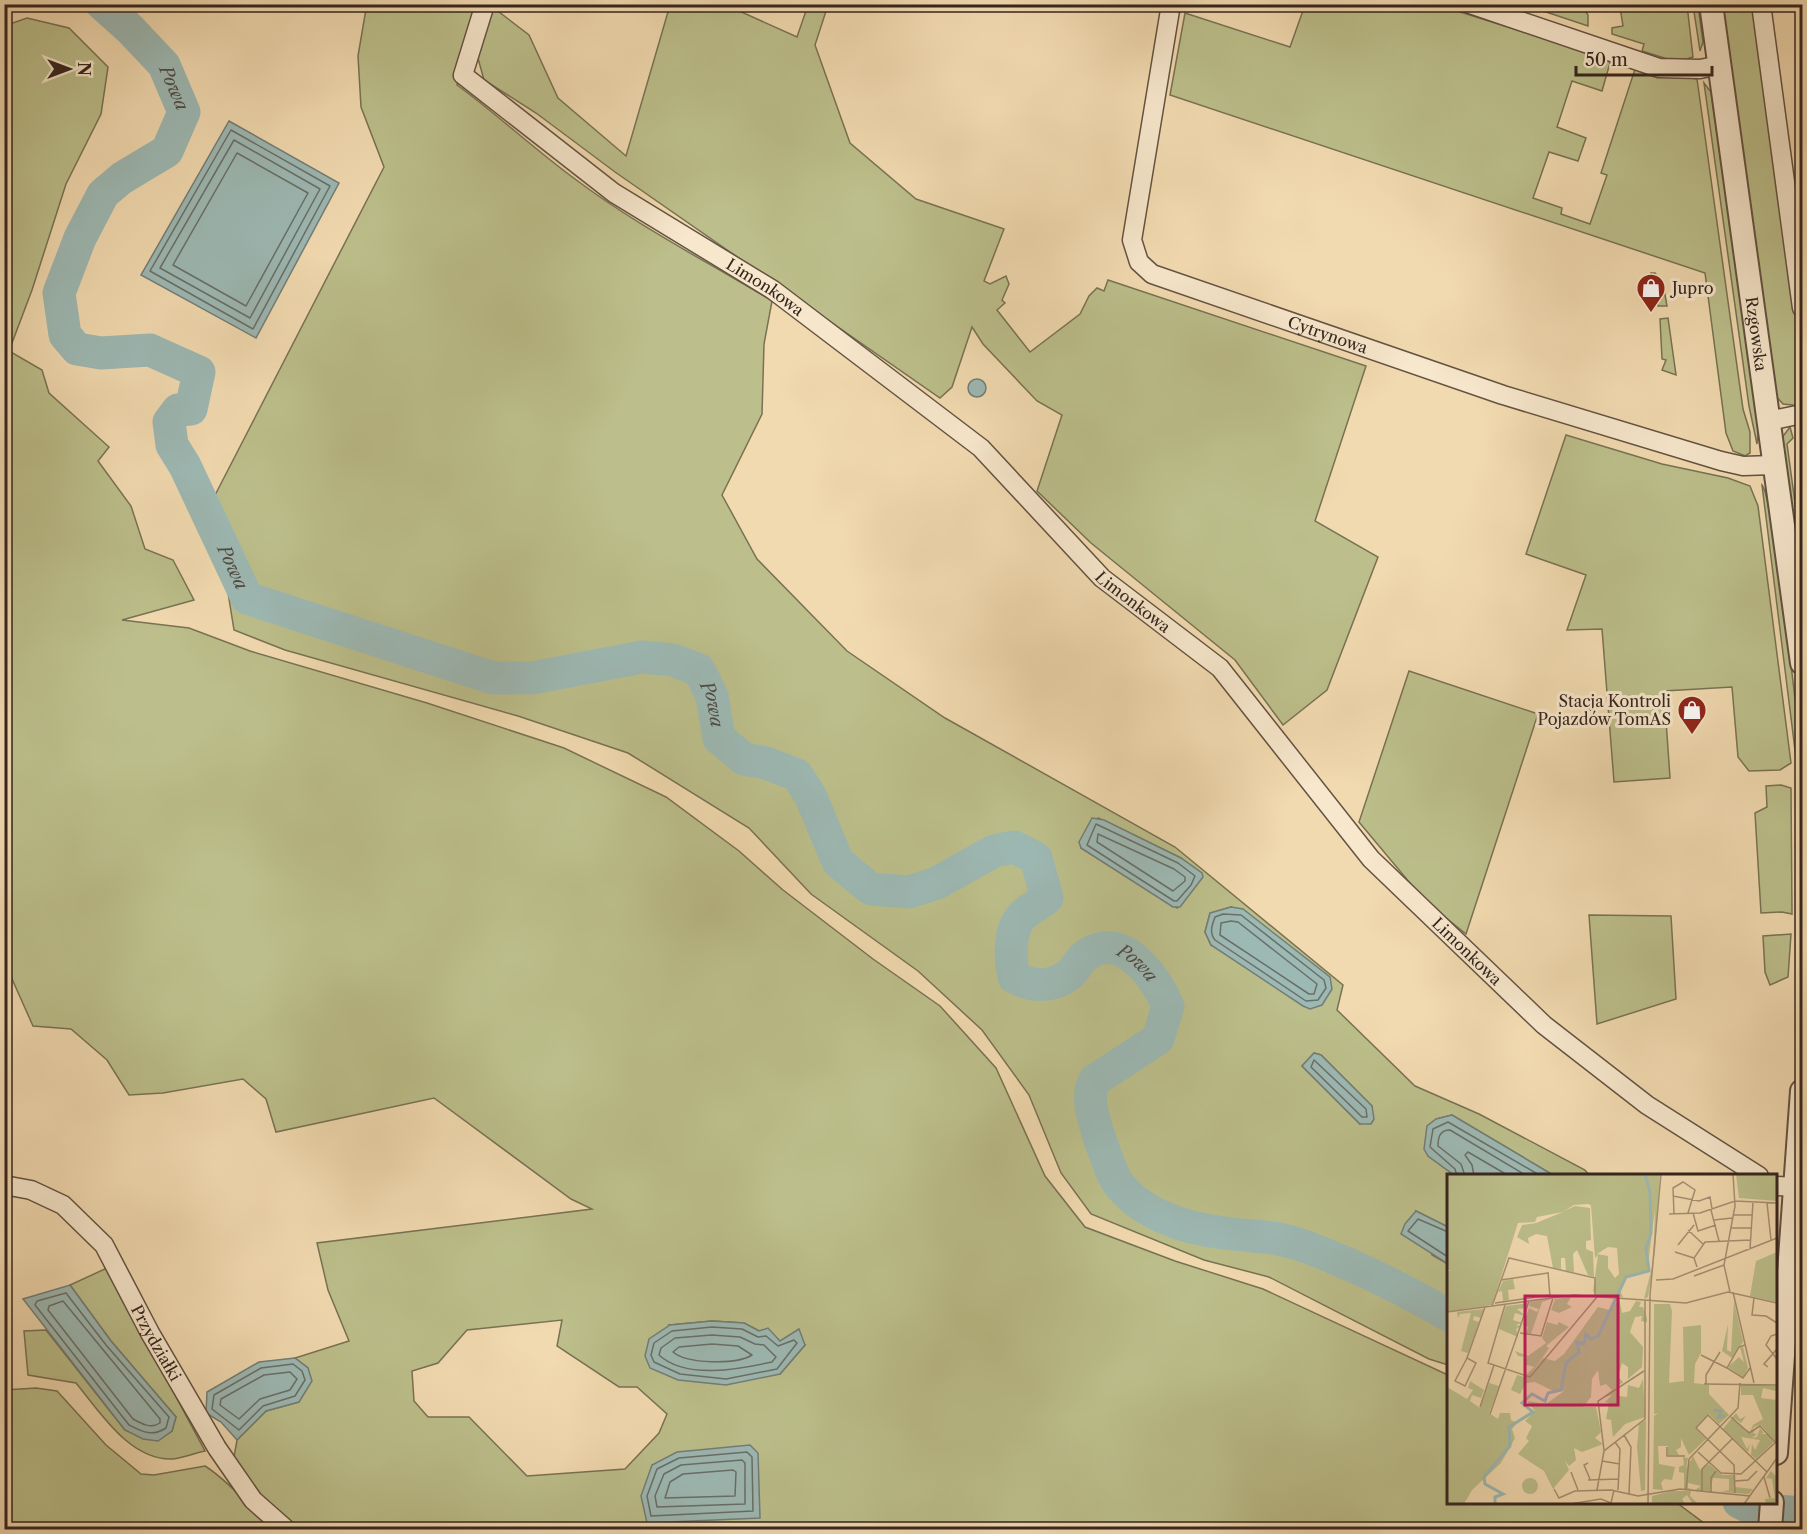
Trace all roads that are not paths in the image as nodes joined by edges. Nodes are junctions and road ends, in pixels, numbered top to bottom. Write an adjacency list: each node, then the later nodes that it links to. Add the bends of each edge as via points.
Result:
1 (485, 4): 14 (street, Limonkowa, via 463,75 614,193 773,290 981,448 1102,578 1220,668 1371,858 1544,1025 1647,1105)
2 (1171, 4): 10 (street, Cytrynowa, via 1132,240 1139,262 1152,274 1503,395 1722,461 1743,466)
3 (1470, 4): 6 (street, via 1659,68)
4 (1712, 4): 6 (street, Rzgowska)
5 (1761, 4): 7 (street)
6 (1720, 66): 9 (street, Rzgowska)
7 (1803, 308)
8 (1803, 414): 9 (street)
9 (1768, 421): 10 (street, Rzgowska)
10 (1774, 465): 11 (street, Rzgowska)
11 (1803, 663)
12 (1803, 1091): 13 (street)
13 (1799, 1155): 16 (street)
14 (1756, 1174)
15 (4, 1185): 19 (street, Przydziałki, via 31,1190 63,1205 104,1245 218,1448 253,1500)
16 (1785, 1186): 17 (street)
17 (1777, 1424)
18 (1772, 1504): 20 (street)
19 (287, 1530)
20 (1770, 1530)

